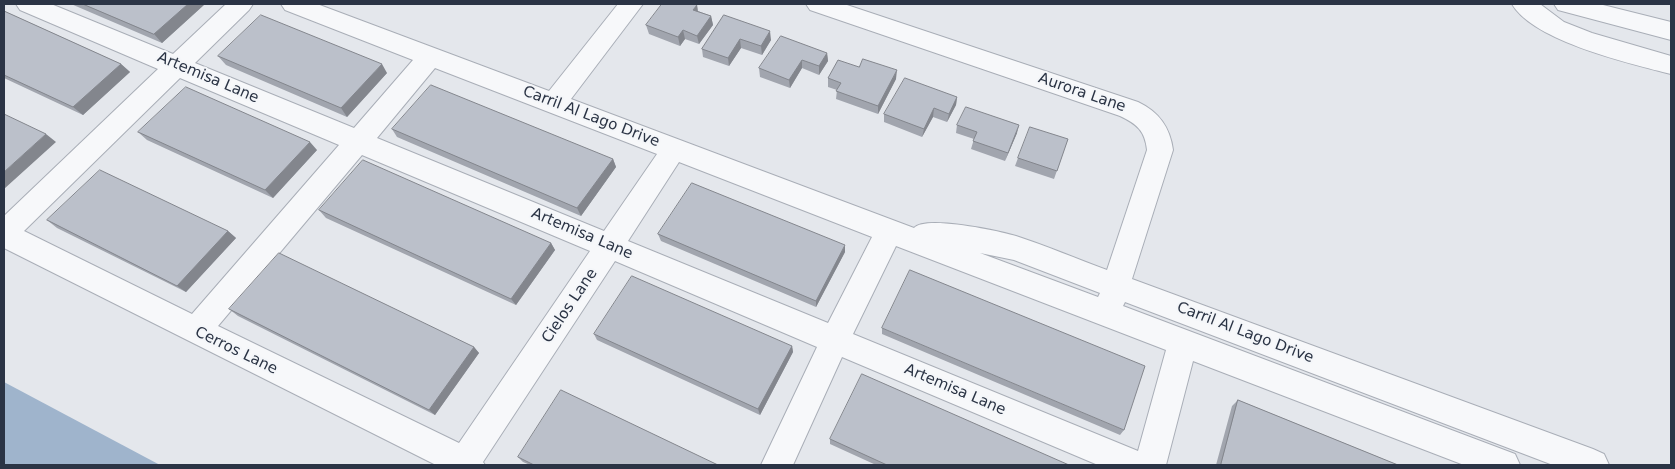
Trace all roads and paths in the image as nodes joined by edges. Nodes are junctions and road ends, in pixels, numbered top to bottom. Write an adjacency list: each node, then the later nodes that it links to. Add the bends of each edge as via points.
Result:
1 (28, 4): 10 (street, Artemisa Lane)
2 (241, 4): 10 (street)
3 (293, 4): 9 (street, Carril Al Lago Drive)
4 (631, 4): 12 (street)
5 (818, 4): 18 (street, Aurora Lane, via 1145,116 1154,125 1160,150)
6 (1524, 4): 11 (street, via 1556,28)
7 (1566, 4): 8 (street)
8 (1671, 31)
9 (431, 56): 12 (street, Carril Al Lago Drive); 13 (street)
10 (177, 65): 13 (street, Artemisa Lane); 16 (street)
11 (1671, 65)
12 (554, 103): 14 (street, Carril Al Lago Drive)
13 (357, 140): 17 (street, Artemisa Lane); 20 (street)
14 (674, 149): 15 (street, Carril Al Lago Drive); 17 (street, Cielos Lane)
15 (889, 231): 18 (street, Carril Al Lago Drive, via 972,239 1015,248); 19 (street, Carril Al Lago Drive); 21 (street)
16 (4, 234): 20 (street, Cerros Lane)
17 (610, 246): 21 (street, Artemisa Lane); 25 (street, Cielos Lane)
18 (1116, 285): 19 (street, Aurora Lane); 23 (street, Carril Al Lago Drive)
19 (1107, 313): 22 (street, Carril Al Lago Drive)
20 (196, 331): 25 (street, Cerros Lane)
21 (834, 340): 26 (street); 27 (street, Artemisa Lane)
22 (1183, 343): 24 (street, Carril Al Lago Drive); 28 (street)
23 (1492, 427): 24 (street); 29 (street, Carril Al Lago Drive)
24 (1493, 463)
25 (467, 464)
26 (777, 465)
27 (1135, 465)
28 (1150, 465)
29 (1593, 465)

